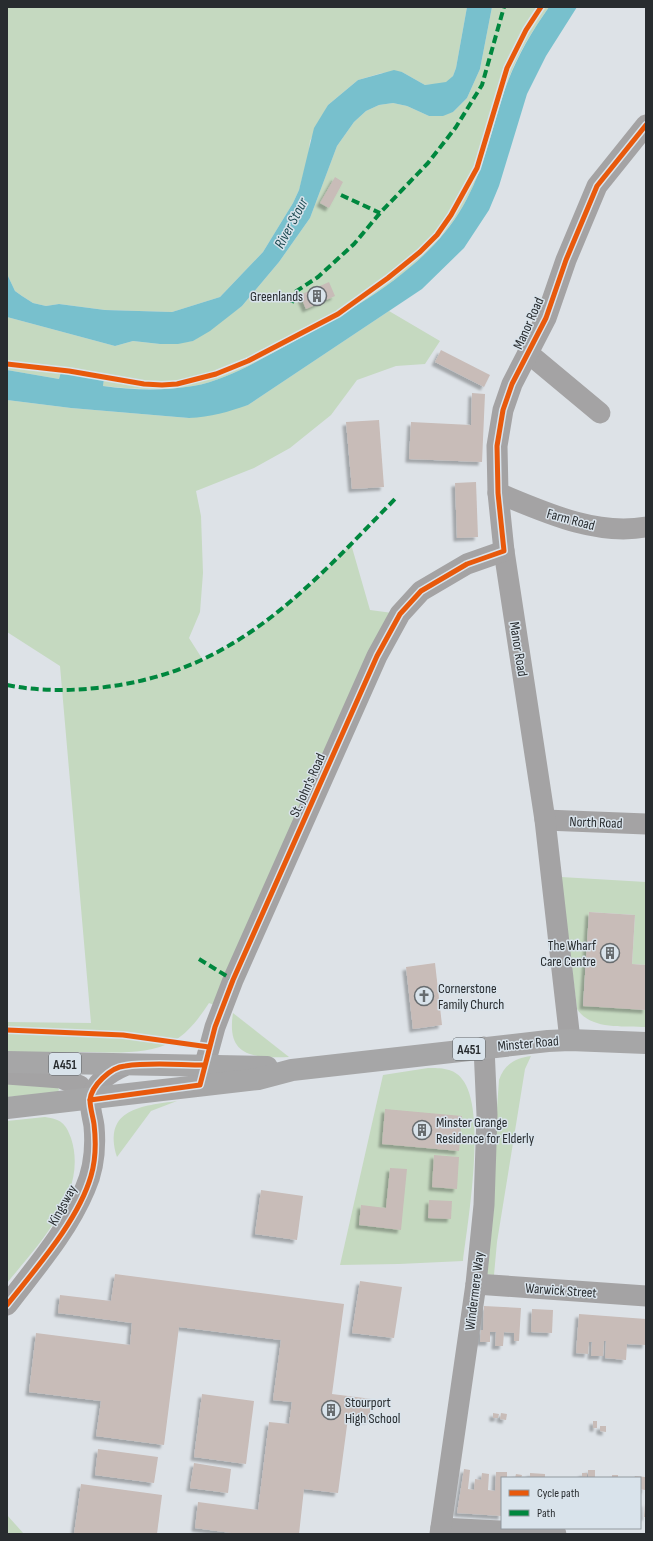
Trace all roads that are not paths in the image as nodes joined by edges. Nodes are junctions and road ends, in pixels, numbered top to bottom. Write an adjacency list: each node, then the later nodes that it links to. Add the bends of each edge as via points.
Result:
1 (646, 125): 2 (street, Manor Road, via 598,186 566,260 546,318)
2 (528, 353): 3 (street); 4 (street, Manor Road, via 512,384 504,410 497,446)
3 (600, 413)
4 (498, 493): 5 (street, Farm Road, via 551,515 600,527); 6 (street, Manor Road)
5 (646, 527)
6 (504, 551): 7 (street, Manor Road); 15 (street, St. John's Road, via 467,564 421,591 400,614 377,656 233,980 215,1027)
7 (545, 820): 8 (street, North Road); 9 (street, Manor Road)
8 (646, 824)
9 (570, 1040): 10 (main road, Minster Road / A451); 11 (main road, Minster Road / A451)
10 (646, 1043)
11 (484, 1047): 15 (main road, Minster Road / A451, via 292,1070 258,1079); 18 (street, Windermere Way, via 487,1157)
12 (7, 1062): 13 (main road, Minster Road / A451)
13 (124, 1066): 15 (main road, Minster Road / A451); 16 (street, via 103,1079 95,1088)
14 (7, 1074): 16 (street, via 61,1078 80,1086)
15 (202, 1075): 16 (main road, Minster Road / A451)
16 (90, 1100): 17 (main road, Minster Road / A451); 20 (street, Kingsway, via 95,1147 91,1176 54,1243)
17 (7, 1108)
18 (476, 1284): 19 (street, Warwick Street); 21 (street, Windermere Way)
19 (646, 1296)
20 (7, 1305)
21 (440, 1531): 22 (street)
22 (556, 1534)

